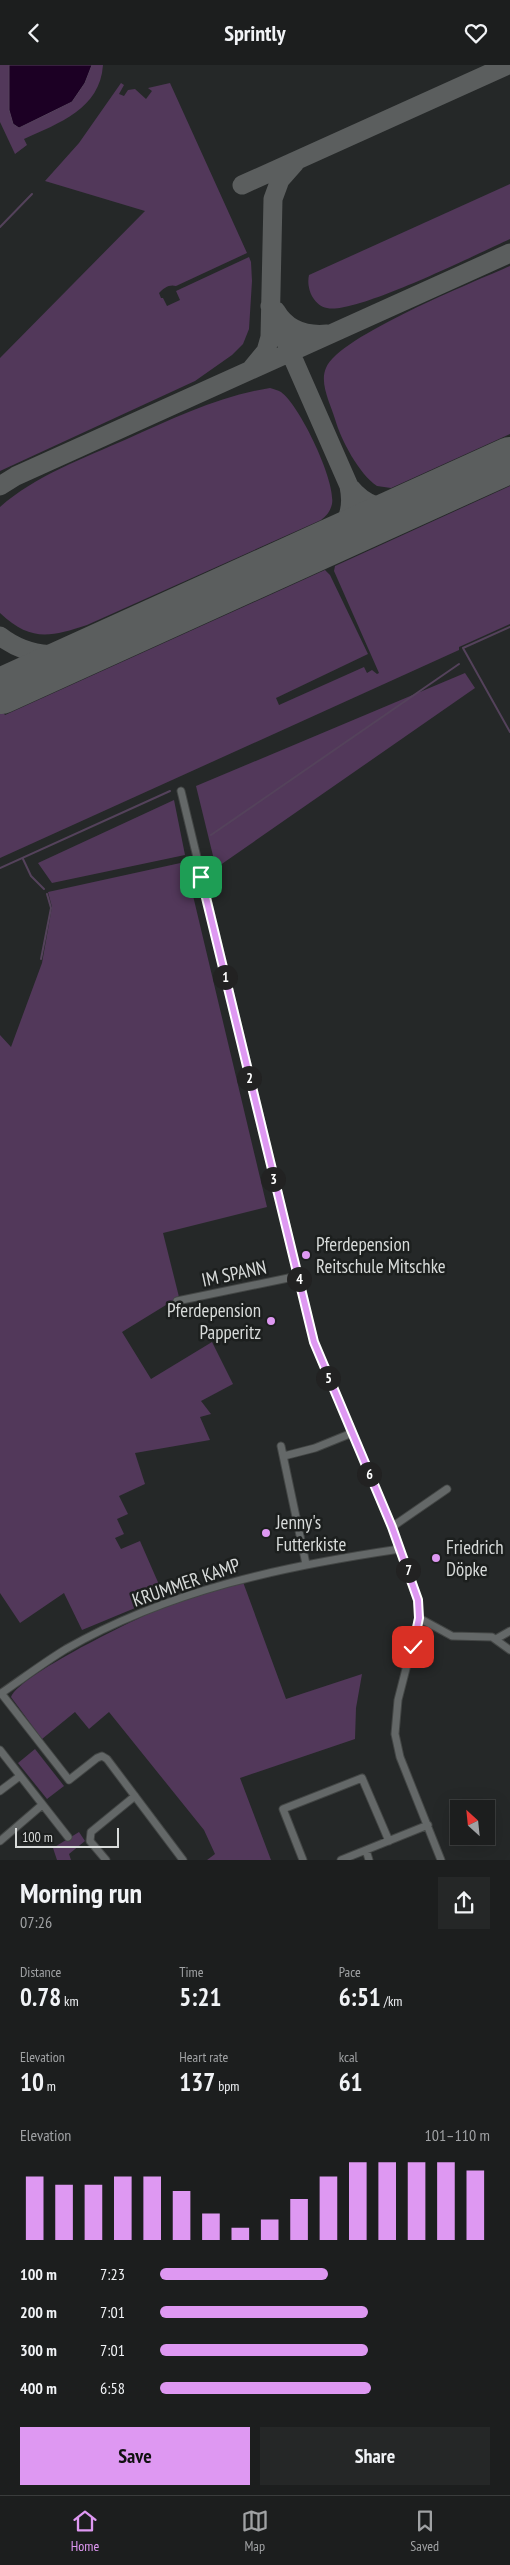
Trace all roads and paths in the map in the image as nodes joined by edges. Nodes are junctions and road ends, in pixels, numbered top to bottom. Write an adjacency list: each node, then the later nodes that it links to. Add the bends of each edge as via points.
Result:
1 (181, 791): 2 (street)
2 (298, 1276): 3 (street, IM SPANN); 4 (street, via 314,1342)
3 (177, 1301)
4 (352, 1433): 6 (street); 8 (street)
5 (281, 1446): 6 (street)
6 (284, 1456): 10 (street)
7 (447, 1489): 8 (street)
8 (392, 1527): 9 (street)
9 (400, 1549): 10 (street, KRUMMER KAMP); 11 (street, via 418,1600)
10 (306, 1564): 15 (street, KRUMMER KAMP, via 210,1587 139,1614 67,1649)
11 (419, 1618): 13 (street, via 452,1636); 21 (street, via 398,1700 395,1733 400,1757)
12 (510, 1631): 13 (street)
13 (496, 1639): 14 (street)
14 (510, 1650)
15 (1, 1694): 19 (street, via 69,1780 102,1756)
16 (0, 1750): 17 (street)
17 (20, 1776): 18 (street); 20 (street)
18 (0, 1791)
19 (135, 1797): 26 (street, via 90,1832 90,1841); 27 (street)
20 (42, 1805): 22 (street); 23 (street)
21 (428, 1825): 24 (street); 31 (street)
22 (68, 1837)
23 (0, 1841)
24 (389, 1841): 25 (street); 28 (street, via 362,1778 283,1809)
25 (366, 1851): 29 (street); 30 (street)
26 (106, 1860)
27 (183, 1860)
28 (304, 1860)
29 (340, 1860)
30 (369, 1860)
31 (441, 1860)

